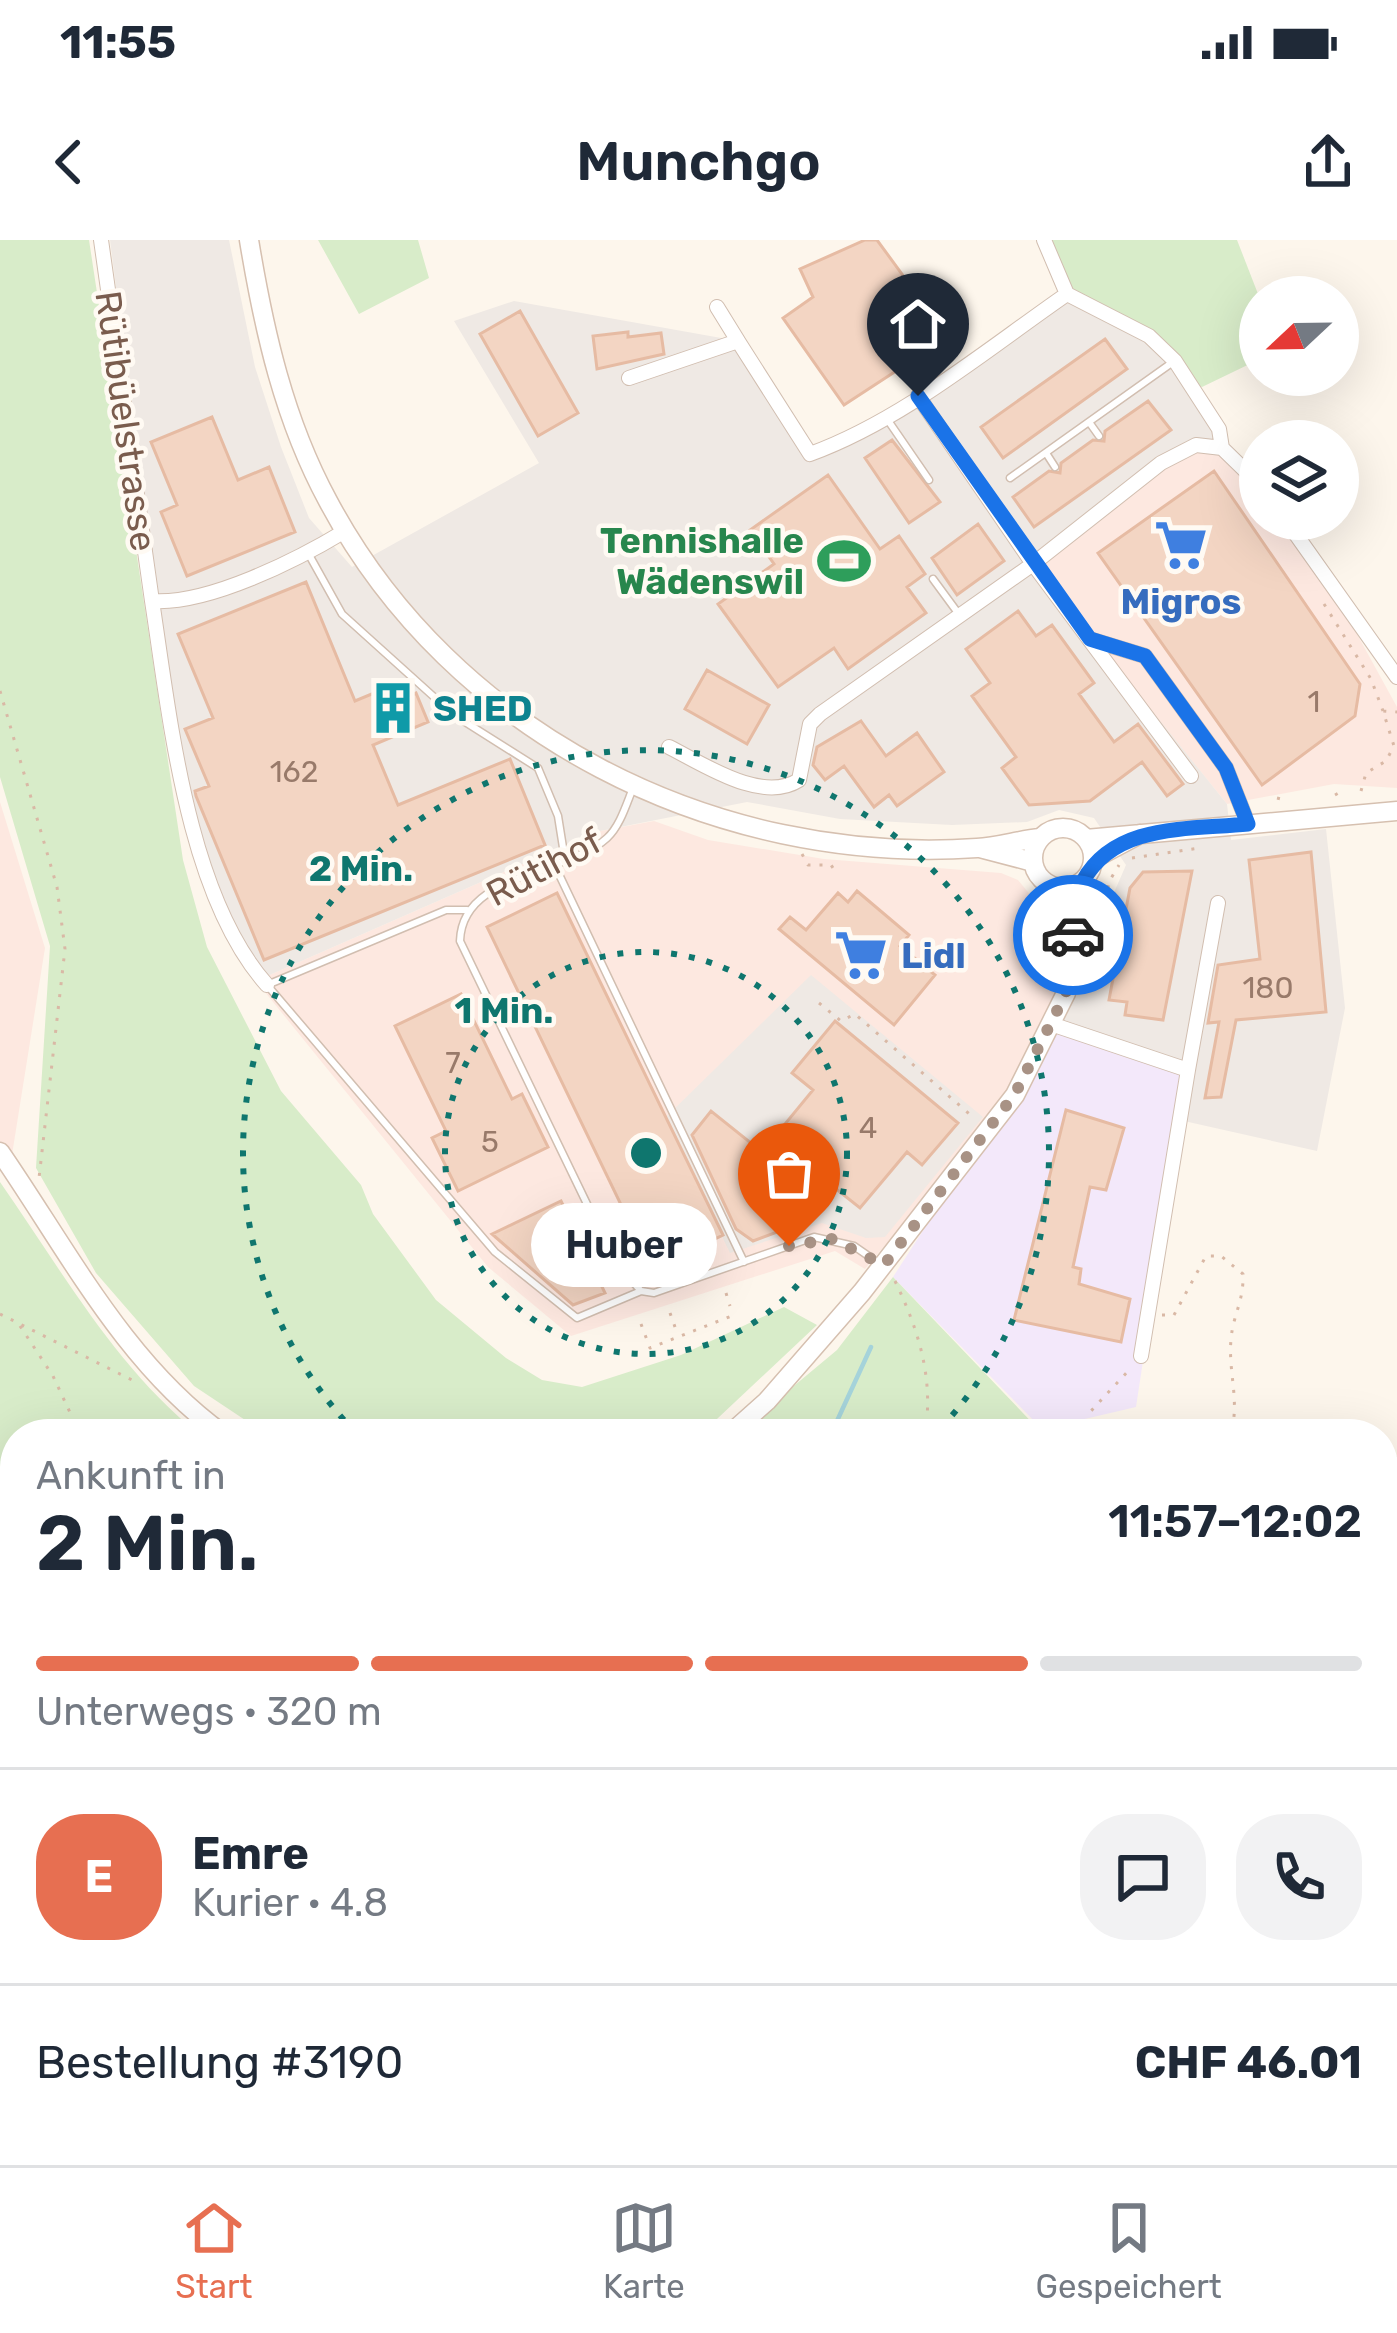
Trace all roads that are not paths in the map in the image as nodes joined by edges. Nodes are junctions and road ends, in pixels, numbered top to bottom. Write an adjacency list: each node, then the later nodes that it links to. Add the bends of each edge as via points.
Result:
1 (101, 240): 24 (street, Rütibüelstrasse)
2 (249, 240): 19 (main road, via 282,394)
3 (1044, 240): 4 (street)
4 (1067, 294): 7 (street, via 1150,336); 9 (street)
5 (717, 307): 6 (street)
6 (737, 341): 8 (street); 10 (street, via 810,454)
7 (1175, 361): 11 (lane); 13 (street, via 1219,429)
8 (628, 378)
9 (918, 396): 10 (street); 22 (street)
10 (885, 416): 18 (lane)
11 (1089, 422): 12 (lane); 14 (lane)
12 (1099, 436)
13 (1222, 448): 15 (street); 22 (street, via 1178,452)
14 (1046, 453): 16 (lane); 17 (lane)
15 (1239, 465)
16 (1055, 467)
17 (1010, 478)
18 (929, 480)
19 (345, 531): 21 (street, Rütibüelstrasse); 30 (main road, via 421,635 480,692)
20 (1300, 540): 27 (street)
21 (308, 553): 24 (street, Rütibüelstrasse, via 190,599); 38 (lane, via 343,614 454,715 538,768)
22 (1034, 564): 25 (street); 26 (street)
23 (932, 579): 25 (lane)
24 (152, 601): 46 (street, Rütibüelstrasse, via 189,816 244,960)
25 (960, 616): 28 (street, via 810,724 799,780 788,787 746,782)
26 (1090, 639): 29 (street); 32 (street, via 1145,656 1226,768)
27 (1397, 676)
28 (668, 747)
29 (1191, 776)
30 (633, 787): 36 (main road, via 773,830 876,846); 38 (lane, Rütihof, via 606,839)
31 (1397, 811): 32 (main road)
32 (1248, 824): 33 (main road)
33 (1140, 834): 35 (main road); 37 (main road)
34 (1040, 838): 35 (main road, via 1066,828); 36 (main road); 39 (main road)
35 (1086, 839): 37 (main road)
36 (980, 848): 39 (main road)
37 (1093, 859): 41 (main road)
38 (565, 861): 40 (lane, Rütihof)
39 (1033, 862): 42 (main road)
40 (555, 866): 44 (lane, Rütihof, via 483,896); 50 (lane)
41 (1080, 883): 42 (main road); 45 (main road)
42 (1054, 887): 45 (main road)
43 (1218, 903): 48 (street)
44 (469, 910): 46 (lane, via 446,910); 52 (lane, Rütihof, via 460,940 615,1262)
45 (1072, 936): 47 (main road)
46 (267, 986): 52 (lane, via 495,1252 557,1306 577,1318)
47 (1054, 1025): 48 (street); 51 (main road, via 1015,1094)
48 (1188, 1070): 53 (street)
49 (0, 1152): 54 (main road, via 115,1324)
50 (743, 1262): 51 (lane, via 814,1238 854,1246); 52 (lane)
51 (884, 1265): 55 (main road)
52 (641, 1291)
53 (1142, 1356)
54 (205, 1419)
55 (747, 1419)

